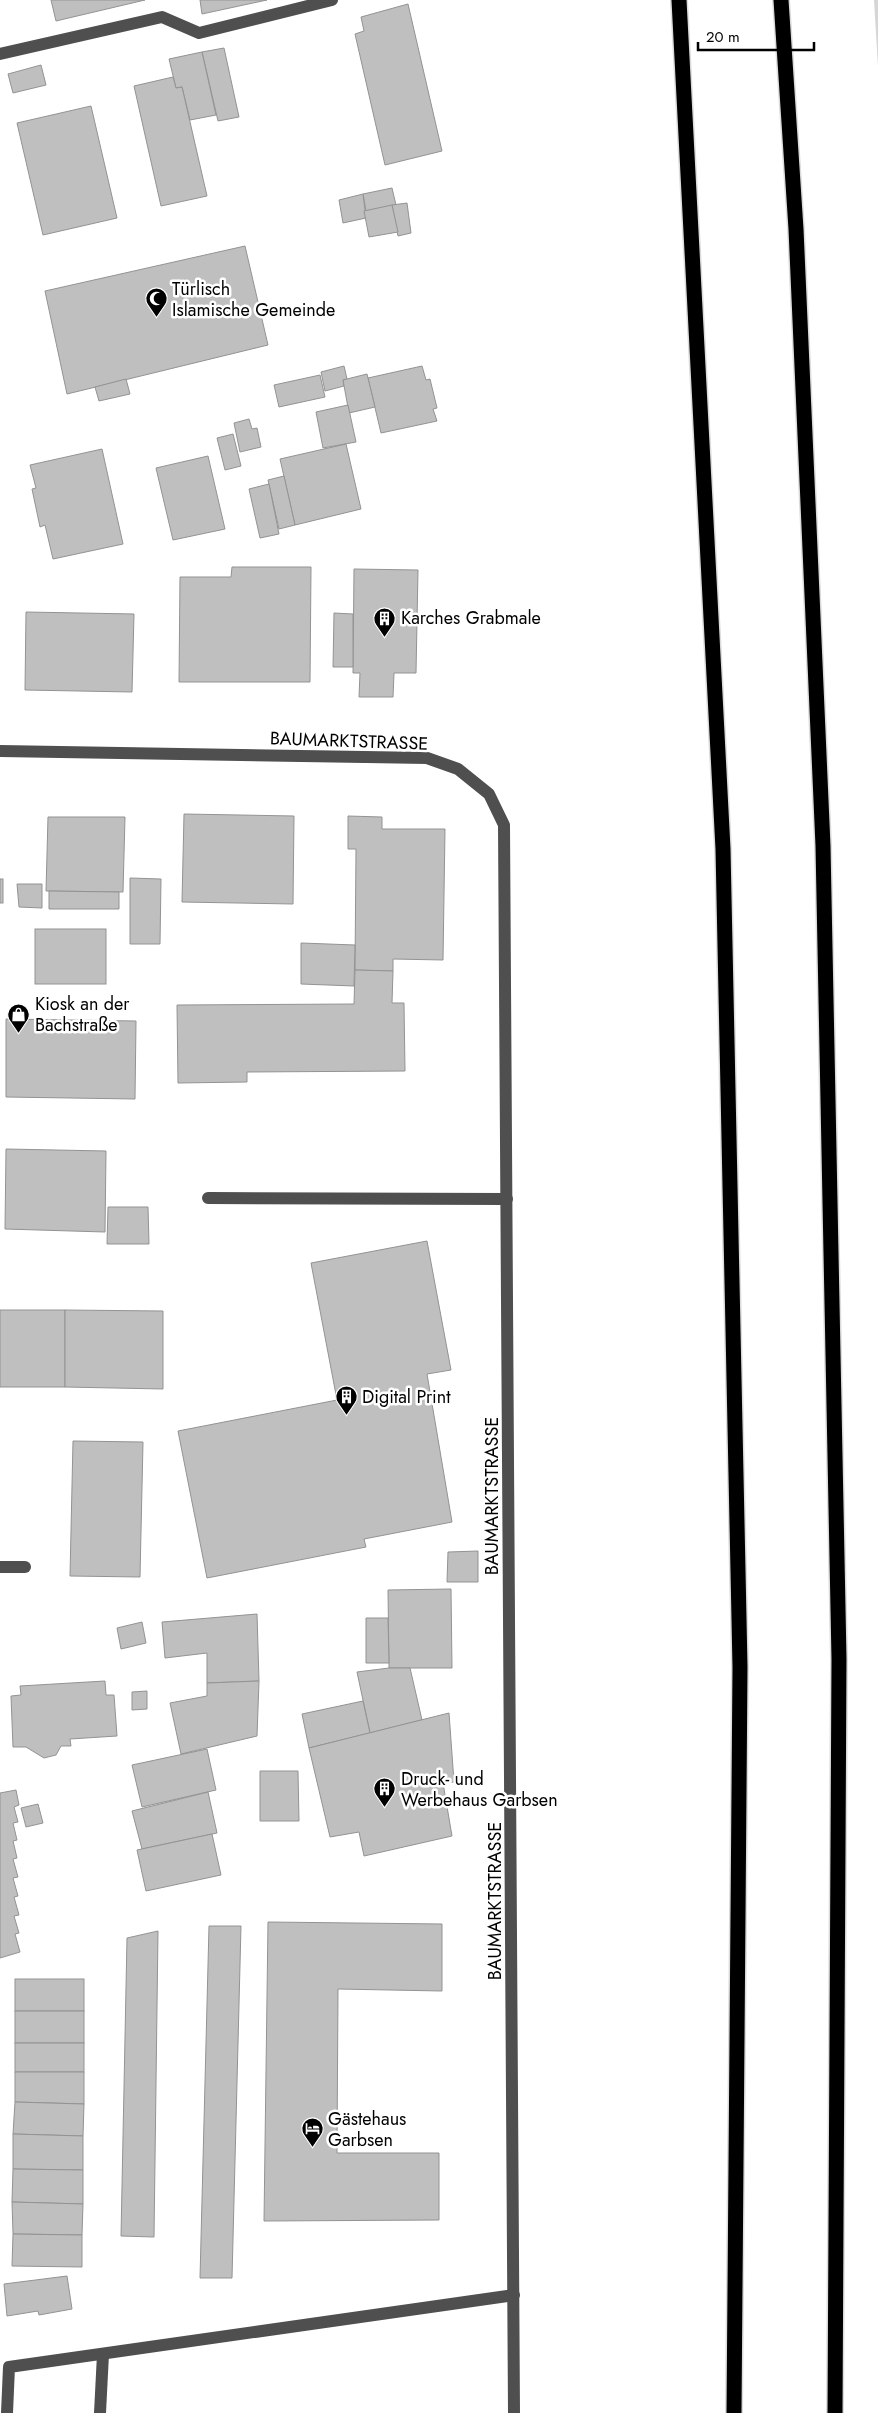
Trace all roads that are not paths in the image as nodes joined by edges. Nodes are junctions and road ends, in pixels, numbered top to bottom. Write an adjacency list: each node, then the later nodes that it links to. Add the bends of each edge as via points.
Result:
1 (332, 0): 4 (street, via 199,33 162,17)
2 (679, 0): 15 (highway, via 723,849 740,1667)
3 (781, 0): 16 (highway, via 796,229 823,856 839,1659)
4 (0, 54)
5 (0, 751): 7 (street, BAUMARKTSTRASSE, via 427,758 458,769 489,794 504,825)
6 (208, 1198): 7 (street)
7 (507, 1199): 10 (street, BAUMARKTSTRASSE)
8 (0, 1567): 9 (street)
9 (25, 1567)
10 (514, 2295): 11 (street); 14 (street, BAUMARKTSTRASSE)
11 (102, 2354): 12 (street, via 9,2367); 13 (street)
12 (7, 2413)
13 (100, 2413)
14 (514, 2413)
15 (734, 2413)
16 (835, 2413)

